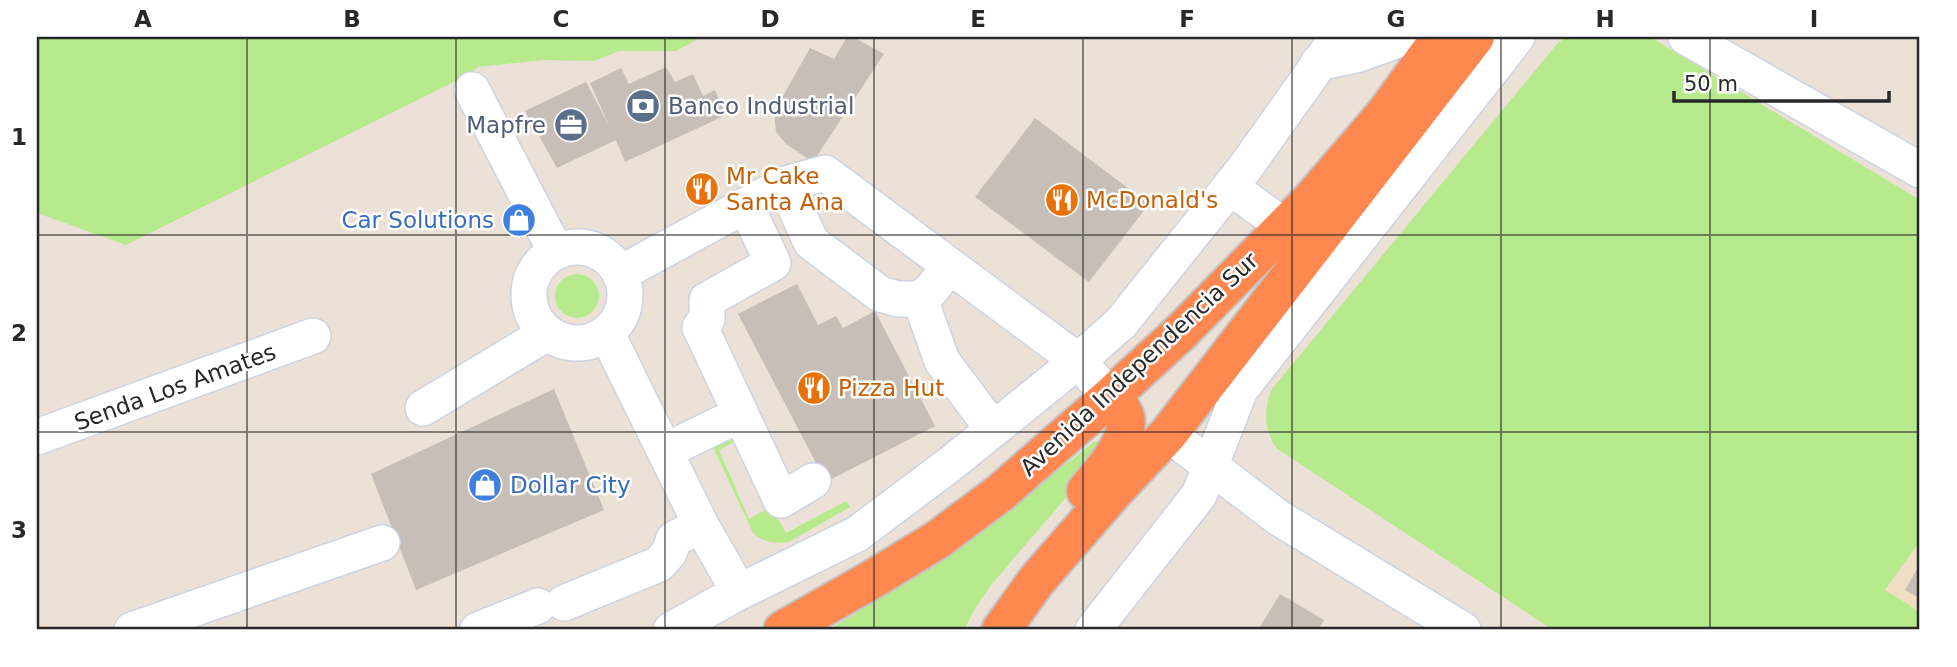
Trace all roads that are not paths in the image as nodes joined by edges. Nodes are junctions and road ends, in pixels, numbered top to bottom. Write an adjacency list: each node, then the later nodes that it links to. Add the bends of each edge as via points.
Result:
1 (1406, 37): 6 (street, via 1356,55)
2 (1441, 37): 12 (highway, Avenida Independencia Sur, via 1385,114)
3 (1475, 37): 25 (highway, Avenida Independencia Sur)
4 (1517, 37): 28 (street, via 1240,390)
5 (1686, 37): 8 (street)
6 (1328, 50): 10 (street)
7 (472, 90): 13 (street)
8 (1920, 170)
9 (785, 184): 11 (street); 14 (street, via 825,173); 16 (street, via 811,242 880,294)
10 (1230, 187): 12 (street); 20 (street, via 1121,323)
11 (746, 206): 15 (street); 23 (street, via 773,263 707,300 707,319 700,327)
12 (1284, 226): 21 (highway, Avenida Independencia Sur)
13 (556, 252): 15 (street, via 588,248 603,254); 17 (street, via 534,275 529,290 536,321)
14 (950, 266): 16 (street); 20 (street)
15 (621, 273): 18 (street, via 624,309)
16 (920, 299): 24 (street, via 942,361)
17 (547, 333): 18 (street, via 576,344); 22 (street)
18 (607, 334): 27 (street)
19 (313, 336): 26 (street, Senda Los Amates)
20 (1078, 361): 21 (street); 24 (street)
21 (1110, 397): 34 (highway, Avenida Independencia Sur, via 1000,494 948,532); 39 (highway, via 1124,413 1119,445 1000,597)
22 (423, 408)
23 (741, 414): 27 (street); 29 (street, via 781,500)
24 (993, 429): 32 (street, via 857,534)
25 (1168, 434): 28 (street); 40 (highway, Avenida Independencia Sur, via 1037,580)
26 (37, 437)
27 (666, 451): 30 (street)
28 (1211, 467): 41 (street, via 1199,495); 42 (street, via 1279,518)
29 (813, 481)
30 (701, 525): 33 (street); 36 (street, via 674,539 659,564)
31 (382, 543): 35 (street)
32 (794, 566): 33 (street); 34 (street)
33 (724, 610): 37 (street)
34 (821, 610): 38 (highway, Avenida Independencia Sur)
35 (132, 630)
36 (478, 630)
37 (671, 630)
38 (783, 630)
39 (985, 630)
40 (1001, 630)
41 (1093, 630)
42 (1463, 630)

